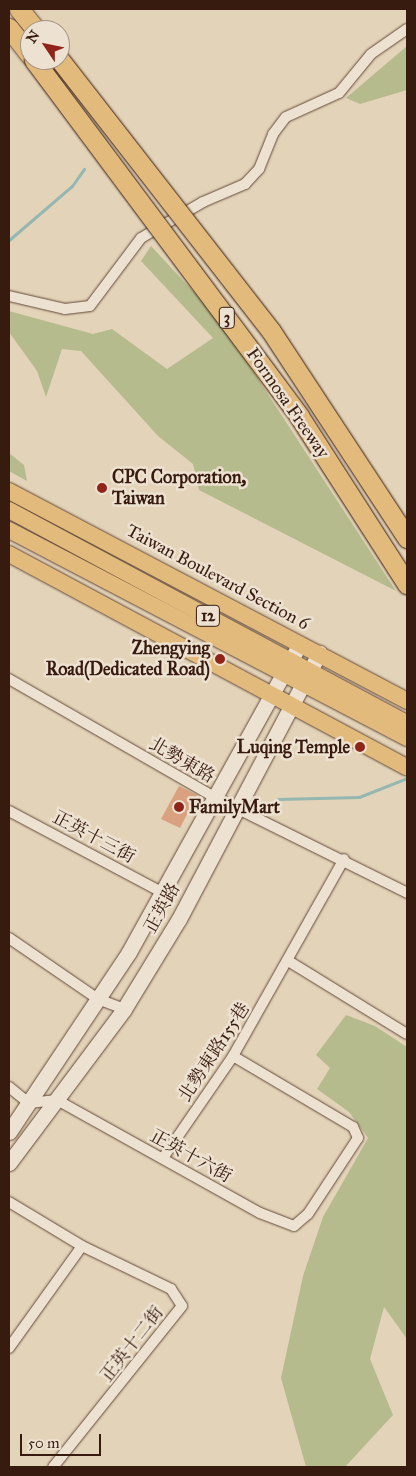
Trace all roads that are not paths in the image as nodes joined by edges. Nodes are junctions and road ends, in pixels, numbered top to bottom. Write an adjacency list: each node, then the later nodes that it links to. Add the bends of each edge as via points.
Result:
1 (19, 9): 2 (highway)
2 (28, 20)
3 (9, 28): 5 (highway)
4 (407, 29): 8 (street, via 371,54 339,93 286,117 273,134 259,169 244,184 203,202 141,238 90,306 64,309)
5 (20, 42)
6 (41, 70): 14 (highway, Formosa Freeway / 3, bridge, via 299,416)
7 (68, 70): 12 (highway, Formosa Freeway / 3, bridge, via 271,331)
8 (9, 296)
9 (9, 491): 15 (main road, Taiwan Boulevard Section 6 / 12)
10 (9, 510): 17 (main road, 12)
11 (9, 530): 17 (main road, 12)
12 (407, 538)
13 (9, 554): 20 (main road, 12)
14 (407, 584)
15 (300, 644): 16 (main road, Taiwan Boulevard Section 6 / 12); 17 (street, 正英路)
16 (319, 654): 18 (street, 正英路); 21 (main road, Taiwan Boulevard Section 6 / 12)
17 (287, 666): 18 (main road, 12); 20 (street, 正英路)
18 (307, 676): 22 (street, 正英路); 23 (main road, 12); 24 (main road, 12)
19 (9, 680): 26 (street, 北勢東路)
20 (270, 695): 22 (main road, 12); 26 (street, 正英路)
21 (407, 701)
22 (292, 706): 25 (main road, 12); 27 (street, 正英路)
23 (407, 723)
24 (407, 738)
25 (407, 767)
26 (214, 797): 27 (street, 北勢東路); 30 (street, 正英路)
27 (239, 806): 29 (street, 北勢東路); 35 (street, 正英路)
28 (9, 811): 30 (street, 正英十三街)
29 (344, 859): 31 (street); 33 (street, 北勢東路155巷)
30 (163, 892): 34 (street, 正英路)
31 (407, 893)
32 (9, 938): 34 (street)
33 (290, 962): 36 (street); 37 (street, 北勢東路155巷)
34 (98, 999): 35 (street); 40 (street, 正英路)
35 (124, 1009): 39 (street, 正英路)
36 (407, 1034)
37 (233, 1056): 42 (street, 北勢東路155巷); 42 (street, 正英十六街, via 353,1127 358,1138 308,1214 294,1226 281,1223)
38 (9, 1087): 40 (street)
39 (57, 1100): 40 (street); 42 (street, 正英十六街); 43 (street, 正英路)
40 (29, 1103): 41 (street, 正英路)
41 (9, 1132)
42 (163, 1158)
43 (9, 1163)
44 (9, 1202): 45 (street, 正英十二街)
45 (82, 1246): 46 (street); 47 (street, 正英十二街, via 171,1289 182,1306)
46 (9, 1348)
47 (53, 1467)

